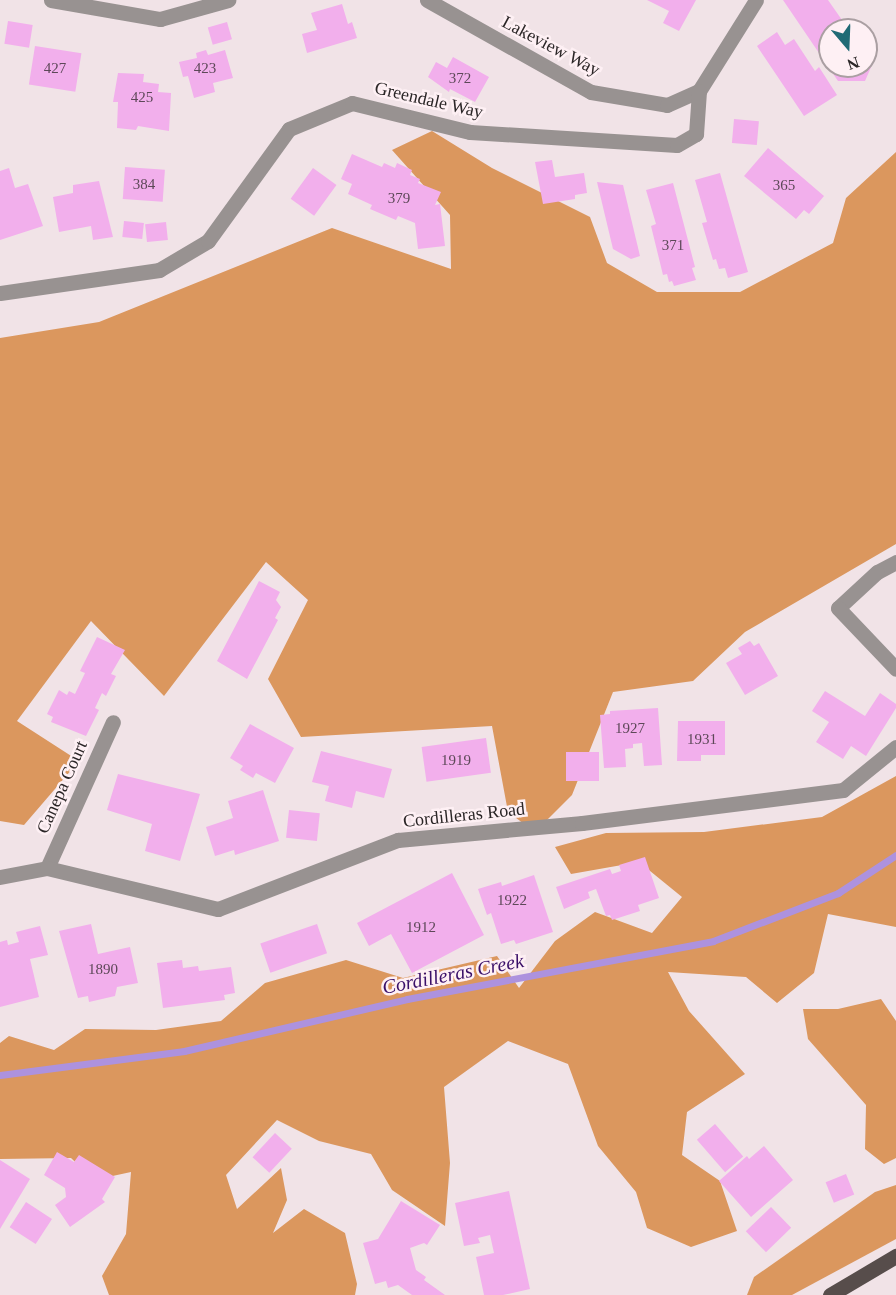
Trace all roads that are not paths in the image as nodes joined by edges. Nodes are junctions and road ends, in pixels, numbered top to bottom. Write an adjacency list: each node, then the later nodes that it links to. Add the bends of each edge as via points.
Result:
1 (51, 0): 2 (street, via 160,19)
2 (228, 0)
3 (427, 0): 5 (street, Lakeview Way, via 591,92 667,105)
4 (756, 0): 5 (street)
5 (699, 91): 6 (street, Greendale Way, via 696,134 677,145 470,132 352,103 289,129 208,241 159,270)
6 (0, 293)
7 (896, 562): 8 (street, via 877,572 838,608)
8 (896, 669)
9 (113, 722): 11 (street, Canepa Court)
10 (896, 747): 11 (street, Cordilleras Road, via 843,790 582,823 398,840 218,909)
11 (47, 868): 12 (street, Cordilleras Road)
12 (0, 877)
13 (896, 1256): 14 (main road)
14 (831, 1295)

